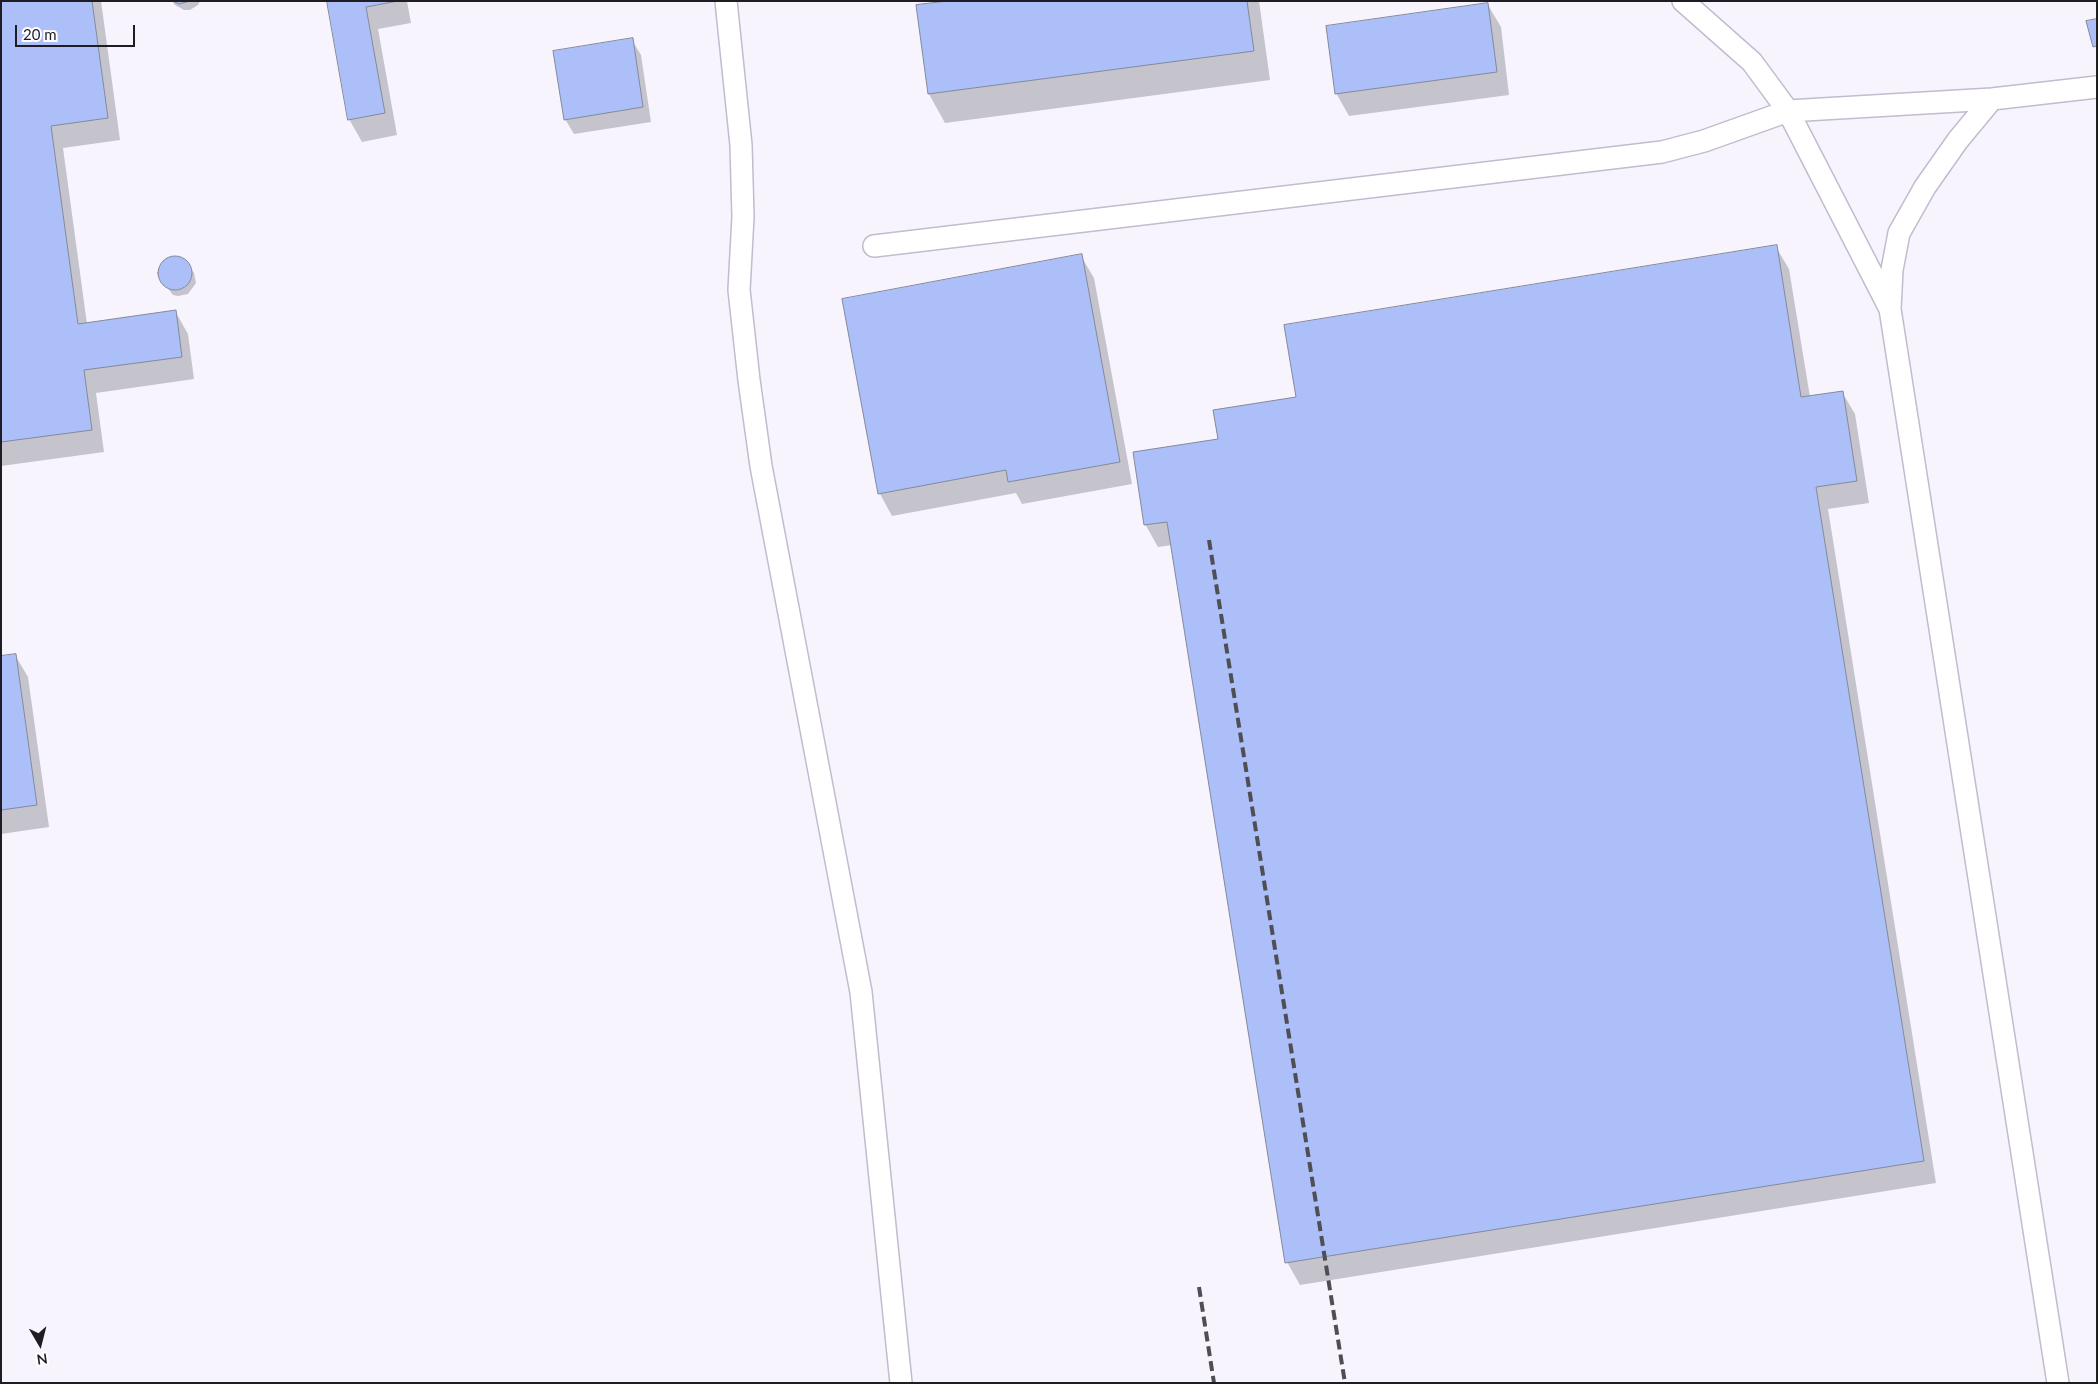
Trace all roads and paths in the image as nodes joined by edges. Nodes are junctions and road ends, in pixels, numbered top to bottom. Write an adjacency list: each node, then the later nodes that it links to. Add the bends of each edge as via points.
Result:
1 (726, 1): 8 (lane, via 741,145 743,217 739,290 749,380 761,466 861,992)
2 (1683, 1): 5 (lane, via 1752,62)
3 (2097, 87): 4 (lane)
4 (1992, 99): 5 (lane); 7 (lane, via 1924,187 1899,233 1892,270)
5 (1788, 111): 6 (lane, via 1704,141 1662,152); 7 (lane)
6 (874, 246)
7 (1890, 309): 9 (lane)
8 (901, 1383)
9 (2058, 1383)

